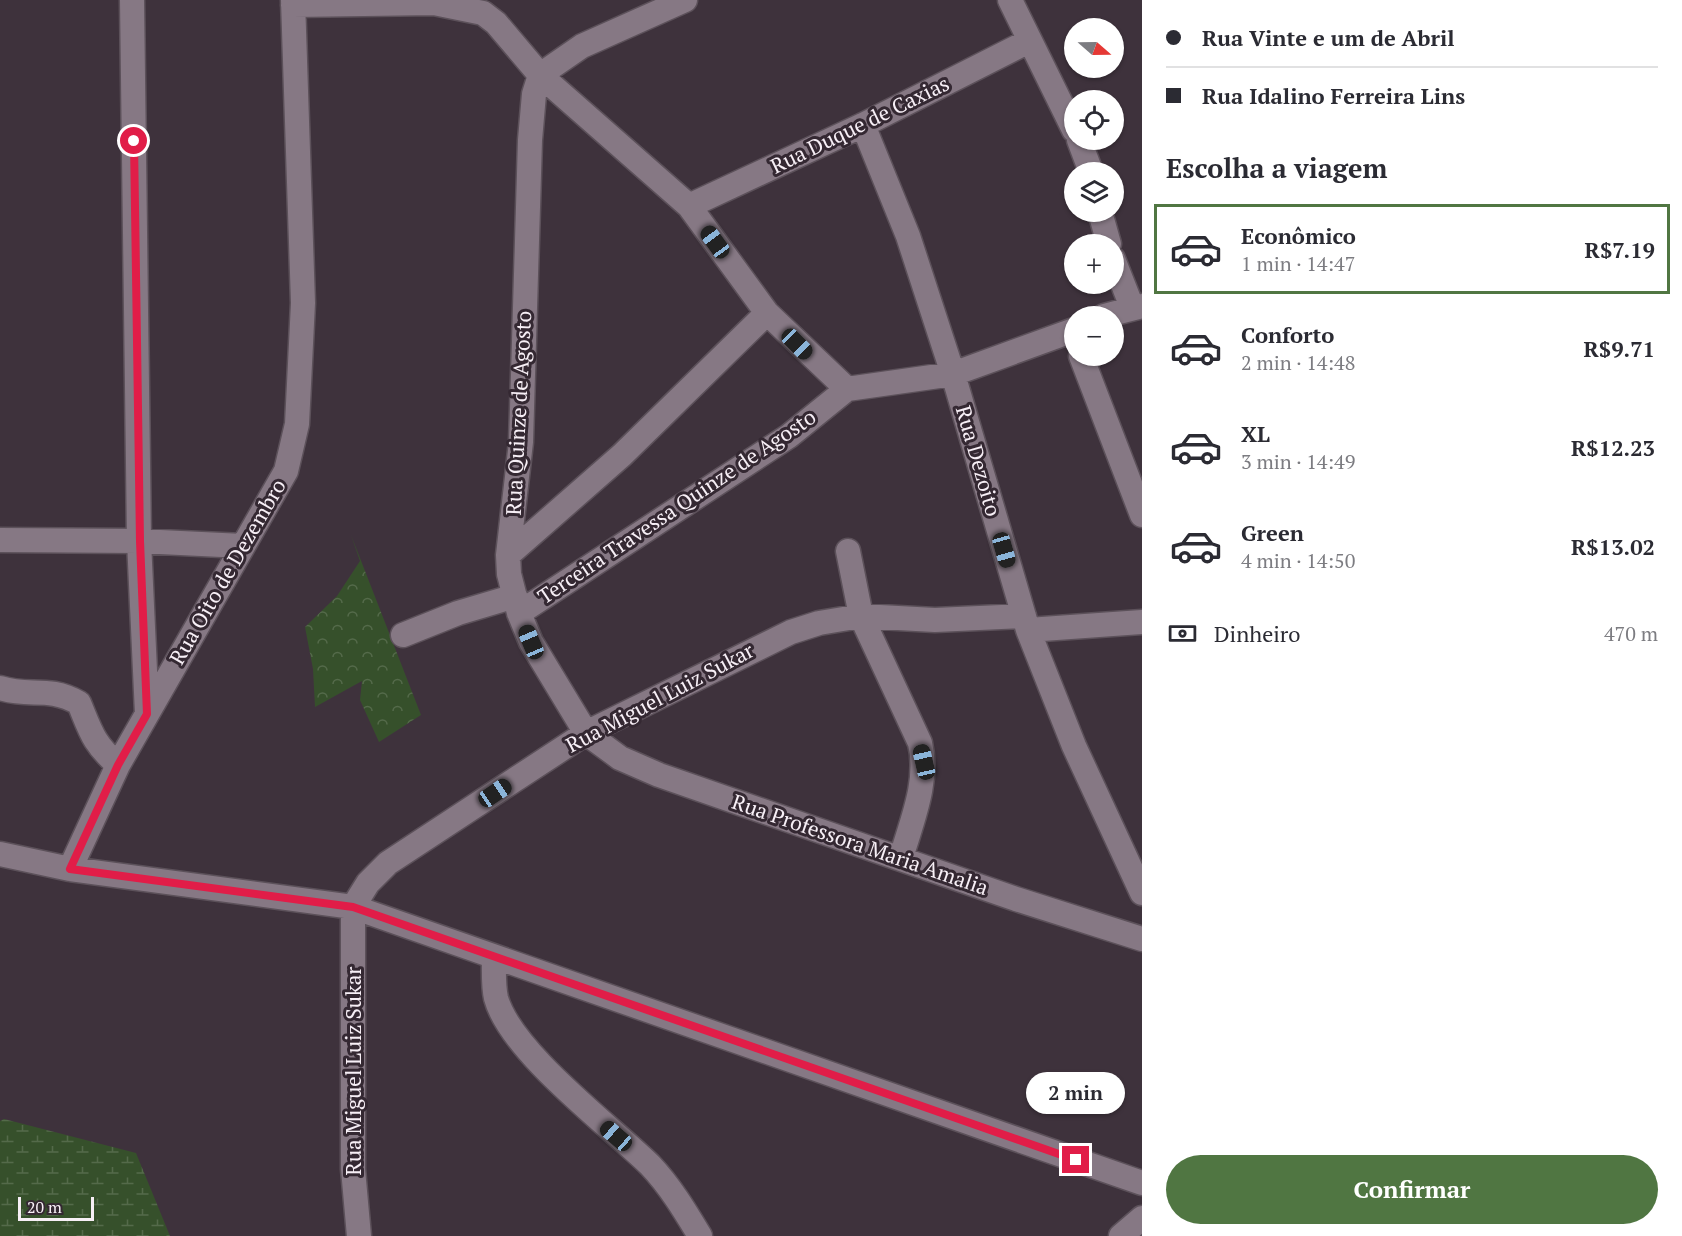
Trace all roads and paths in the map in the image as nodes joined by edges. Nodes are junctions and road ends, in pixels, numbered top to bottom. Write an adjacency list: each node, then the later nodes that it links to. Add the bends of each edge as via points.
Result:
1 (132, 0): 20 (street)
2 (685, 0): 7 (street, via 582,46)
3 (1010, 0): 6 (street)
4 (293, 3): 5 (street); 21 (street, Rua Oito de Dezembro, via 303,303 297,424 286,471)
5 (485, 6): 7 (street)
6 (1029, 41): 8 (street); 9 (street, Rua Duque de Caxias)
7 (540, 75): 10 (street); 23 (street, Rua Quinze de Agosto, via 534,94 530,140 521,442)
8 (1064, 110)
9 (863, 125): 10 (street, Rua Duque de Caxias); 16 (street, Rua Dezoito, via 908,236)
10 (689, 206): 13 (street)
11 (1124, 281): 12 (street)
12 (1137, 306)
13 (767, 313): 17 (street); 23 (street, via 622,455)
14 (1064, 336): 16 (street)
15 (1085, 366): 18 (street)
16 (953, 374): 17 (street); 27 (street, Rua Dezoito)
17 (847, 389): 24 (street, Terceira Travessa Quinze de Agosto, via 789,436)
18 (1142, 515)
19 (0, 540): 20 (street)
20 (140, 541): 21 (street); 30 (street)
21 (243, 546): 30 (street, Rua Oito de Dezembro)
22 (848, 551): 25 (street)
23 (508, 555): 24 (street, Rua Quinze de Agosto)
24 (517, 604): 28 (street, Terceira Travessa Quinze de Agosto, via 458,613); 31 (street, Rua Quinze de Agosto, via 531,642)
25 (861, 616): 27 (street, Rua Miguel Luiz Sukar); 31 (street, Rua Miguel Luiz Sukar, via 791,632); 34 (street, via 920,743 924,762 918,801)
26 (1142, 622): 27 (street, Rua Miguel Luiz Sukar)
27 (1026, 623): 36 (street, Rua Dezoito, via 1066,727)
28 (403, 635)
29 (0, 688): 32 (street, via 11,692 54,691 79,703 92,737)
30 (147, 714): 32 (street, Rua Oito de Dezembro)
31 (586, 733): 34 (street, Rua Professora Maria Amalia, via 620,758 659,775); 37 (street, Rua Miguel Luiz Sukar, via 388,863 368,883)
32 (118, 765): 35 (street, Rua Oito de Dezembro)
33 (0, 854): 35 (street)
34 (901, 858): 38 (street, Rua Professora Maria Amalia)
35 (70, 869): 37 (street)
36 (1142, 893)
37 (353, 907): 39 (street); 42 (street, Rua Miguel Luiz Sukar, via 353,1169)
38 (1142, 939)
39 (494, 957): 40 (street); 43 (street, via 496,997 506,1020 583,1106 650,1165)
40 (1142, 1183)
41 (1142, 1218): 44 (street)
42 (359, 1236)
43 (700, 1236)
44 (1121, 1236)

